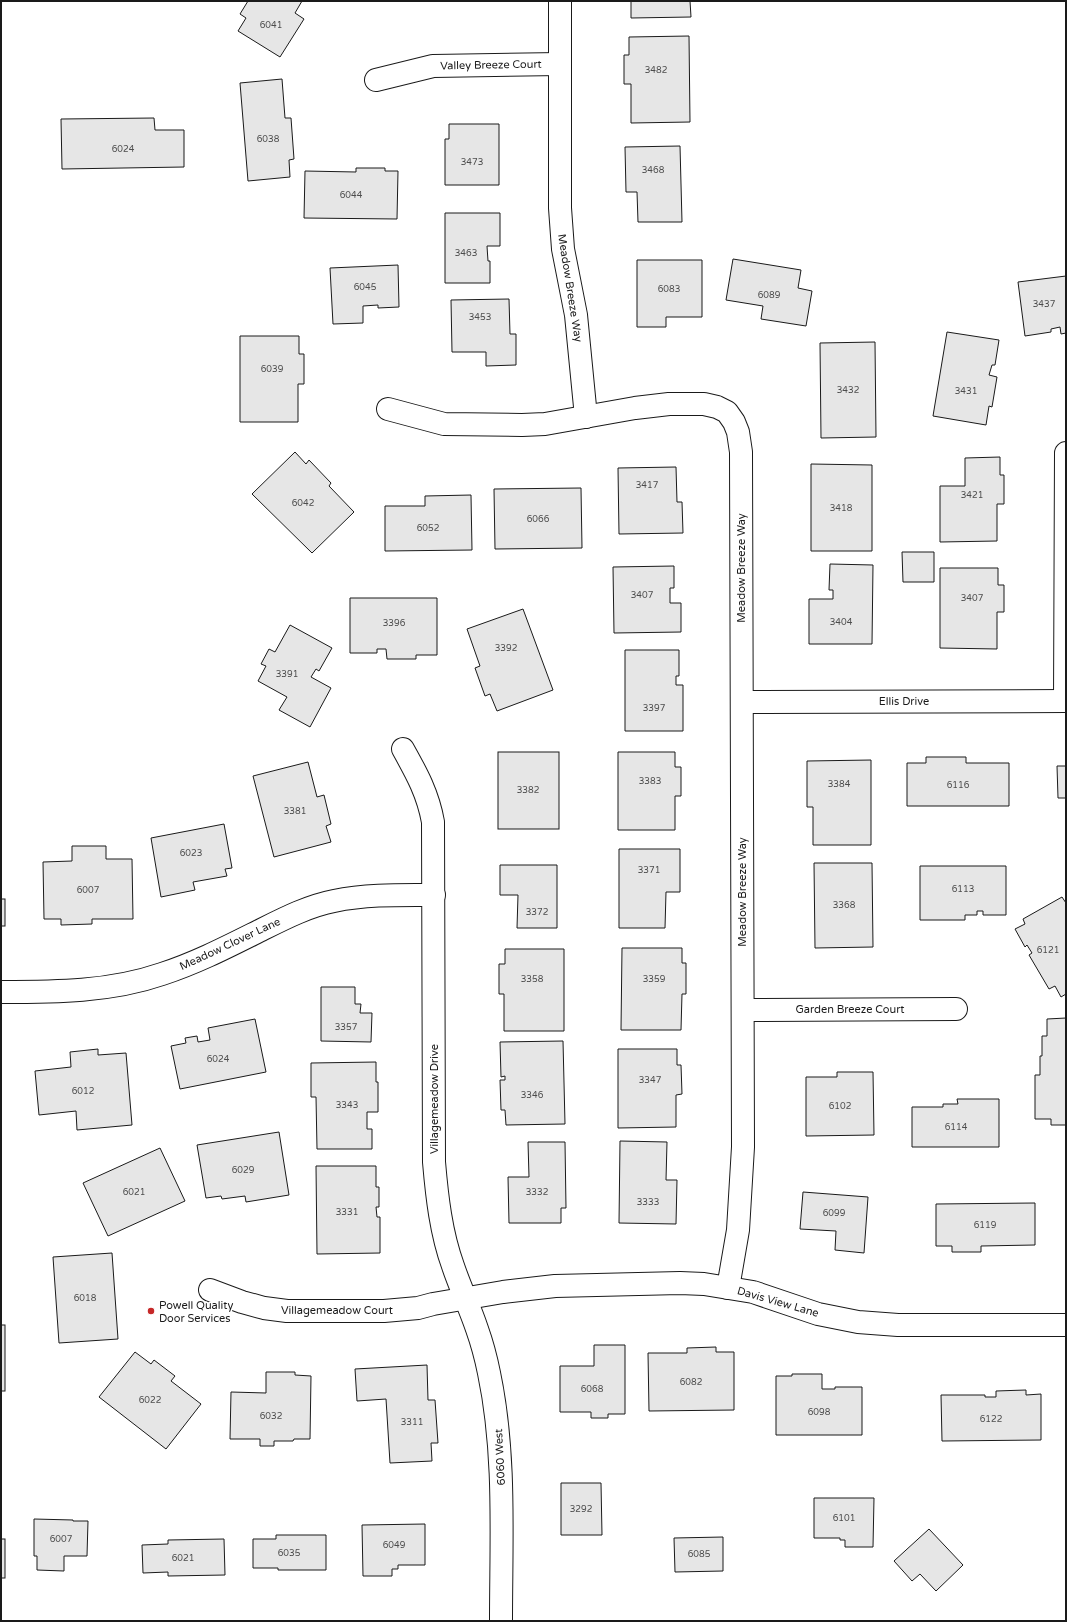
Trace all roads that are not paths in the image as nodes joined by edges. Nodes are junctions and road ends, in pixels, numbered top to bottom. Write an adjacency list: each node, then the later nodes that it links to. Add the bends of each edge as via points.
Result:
1 (560, 1): 2 (street, Meadow Breeze Way)
2 (560, 64): 3 (street, Valley Breeze Court, via 433,66); 5 (street, Meadow Breeze Way, via 560,216 563,249 576,315)
3 (376, 80)
4 (388, 409): 5 (street, via 432,422 456,425 545,424)
5 (586, 416): 8 (street, Meadow Breeze Way, via 670,404 704,404 727,412 734,422 741,452)
6 (1066, 453): 7 (street)
7 (1065, 701): 8 (street, Ellis Drive)
8 (742, 702): 13 (street, Meadow Breeze Way)
9 (403, 749): 10 (street, Villagemeadow Drive, via 430,805 433,822)
10 (434, 895): 11 (street, Meadow Clover Lane, via 388,895 334,901 292,914 198,961 161,975 111,987 50,992); 16 (street, Villagemeadow Drive, via 434,1162 446,1242)
11 (1, 992)
12 (956, 1009): 13 (street, Garden Breeze Court)
13 (743, 1010): 14 (street, Meadow Breeze Way, via 742,1176 738,1230)
14 (728, 1288): 16 (street, Davis View Lane, via 680,1284 580,1285 529,1288); 17 (street, Davis View Lane, via 753,1292 818,1314 858,1322 898,1325)
15 (210, 1290): 16 (street, Villagemeadow Court, via 264,1308 287,1311 401,1310)
16 (466, 1298): 18 (street, 6060 West, via 489,1371 498,1422 501,1472)
17 (1066, 1325)
18 (501, 1621)

